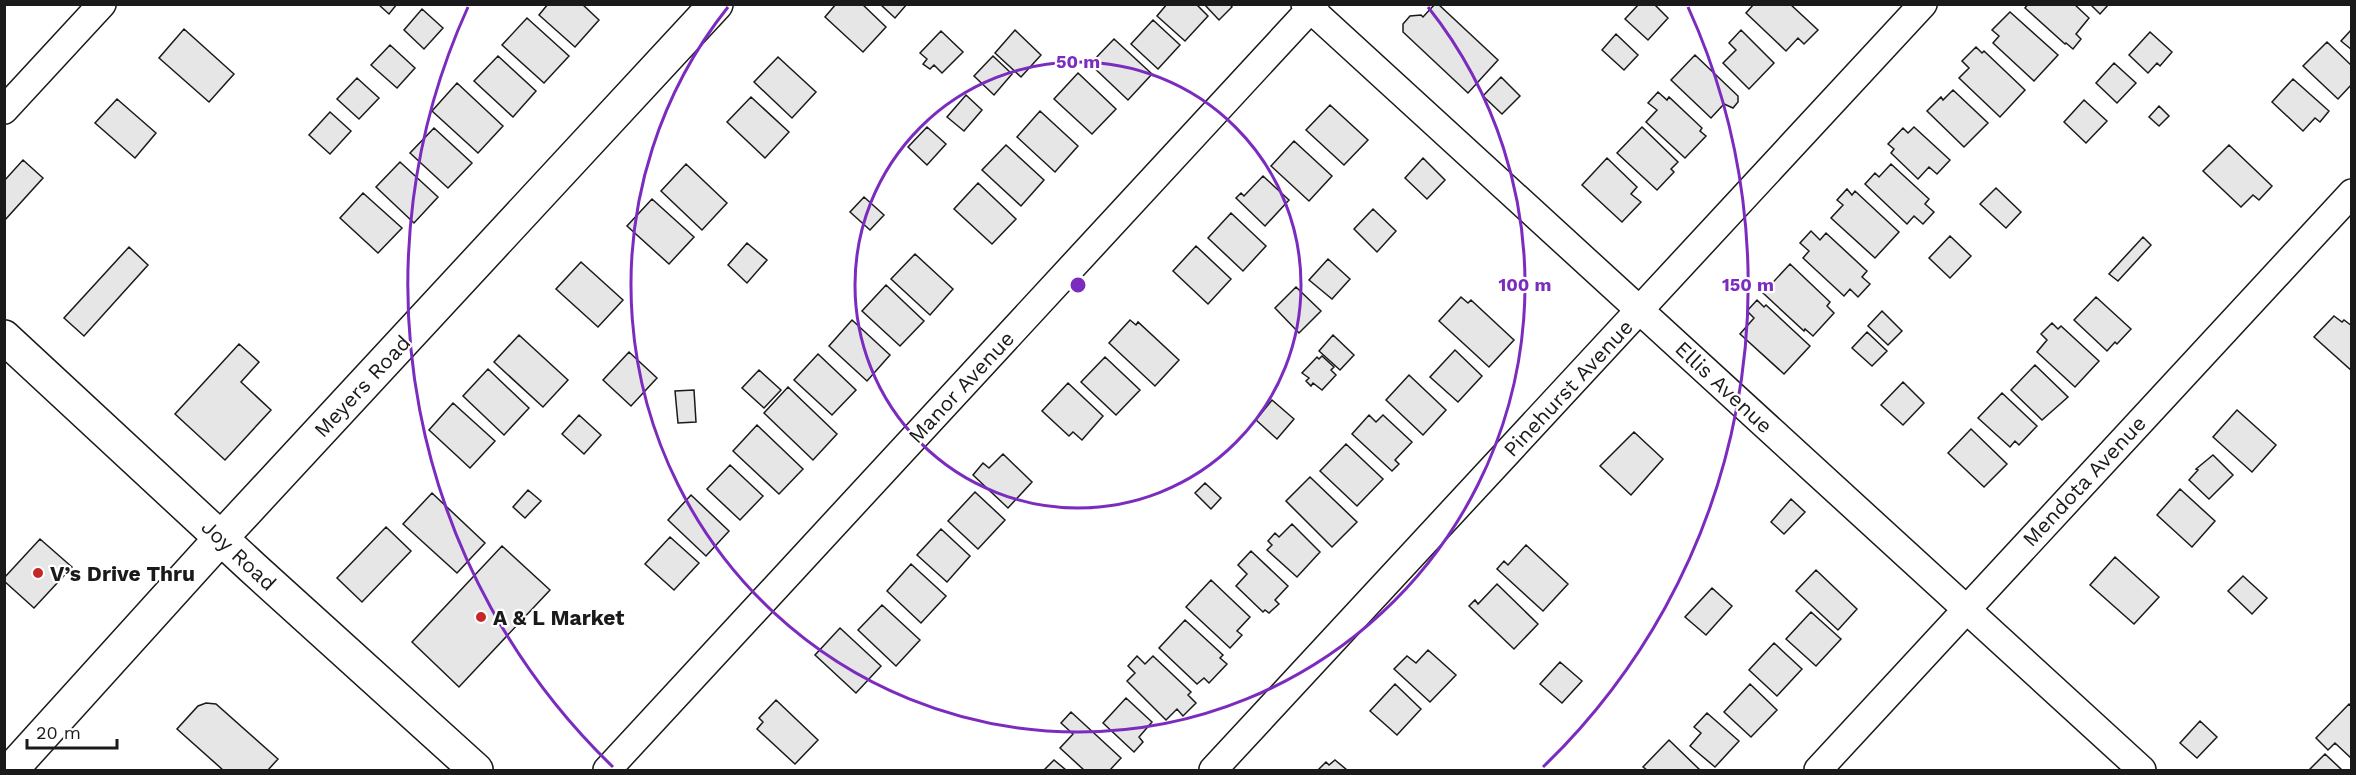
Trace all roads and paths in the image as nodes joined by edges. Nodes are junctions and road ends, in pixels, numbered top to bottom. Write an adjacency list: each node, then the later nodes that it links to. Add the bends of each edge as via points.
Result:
1 (102, 4): 5 (street)
2 (716, 4): 9 (street, Meyers Road)
3 (1923, 4): 7 (street, Pinehurst Avenue)
4 (1310, 6): 7 (street, Ellis Avenue); 13 (street, Manor Avenue)
5 (4, 110)
6 (2352, 193): 10 (street, Mendota Avenue)
7 (1640, 310): 10 (street, Ellis Avenue); 14 (street, Pinehurst Avenue)
8 (4, 337): 9 (street, Joy Road)
9 (221, 538): 11 (street, Meyers Road); 12 (street, Joy Road)
10 (1966, 609): 15 (street, Mendota Avenue); 16 (street, Ellis Avenue)
11 (11, 771)
12 (476, 771)
13 (607, 771)
14 (1213, 771)
15 (1818, 771)
16 (2142, 771)

